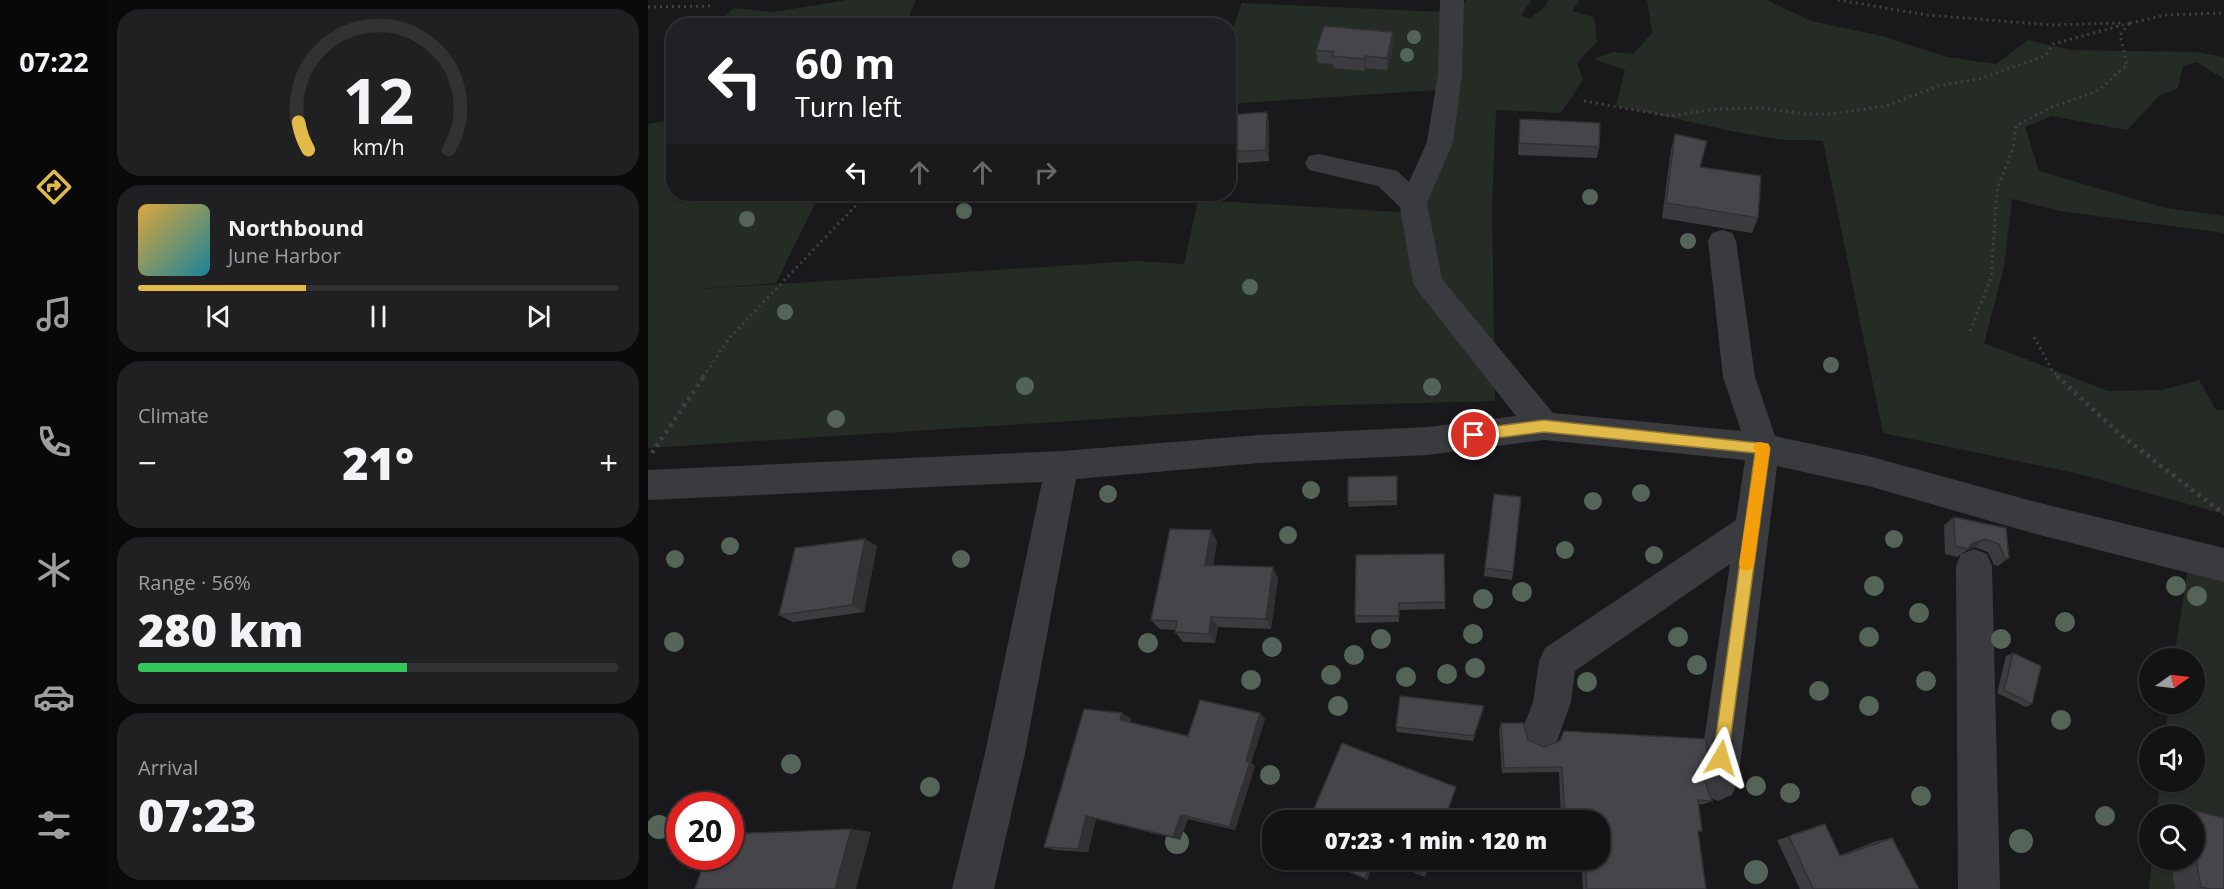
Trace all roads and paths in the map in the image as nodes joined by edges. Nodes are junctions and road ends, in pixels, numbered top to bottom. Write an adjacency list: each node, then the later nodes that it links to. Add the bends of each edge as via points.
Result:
1 (1452, 0): 10 (street, via 1450,74 1440,142)
2 (1838, 0): 6 (path, via 1927,15 2051,25)
3 (712, 6): 4 (path)
4 (648, 7)
5 (2224, 13): 6 (path, via 2166,15)
6 (2130, 23): 7 (path, via 2053,44 2045,56 1979,79 1938,86 1887,106 1830,114 1762,108 1669,116); 12 (path, via 2120,35 2127,65 2099,90 2049,108 2016,126 2013,148 1997,190 1991,278)
7 (1584, 101)
8 (1318, 163): 10 (street, via 1387,178)
9 (860, 201): 16 (path, via 731,336)
10 (1413, 203): 14 (street, via 1428,283)
11 (1722, 241): 15 (street, via 1739,377)
12 (1970, 332)
13 (2034, 337): 19 (path, via 2053,372 2122,436)
14 (1544, 426): 15 (street); 17 (street, via 1428,441 1259,449)
15 (1763, 448): 20 (street); 21 (street, via 1872,472)
16 (648, 459)
17 (1062, 466): 18 (street); 25 (street, via 1005,753)
18 (648, 485)
19 (2224, 514)
20 (1751, 529): 23 (street, via 1558,661 1552,702); 24 (street)
21 (2224, 565)
22 (1974, 566): 26 (street)
23 (1542, 730)
24 (1718, 782)
25 (973, 889)
26 (1979, 889)

